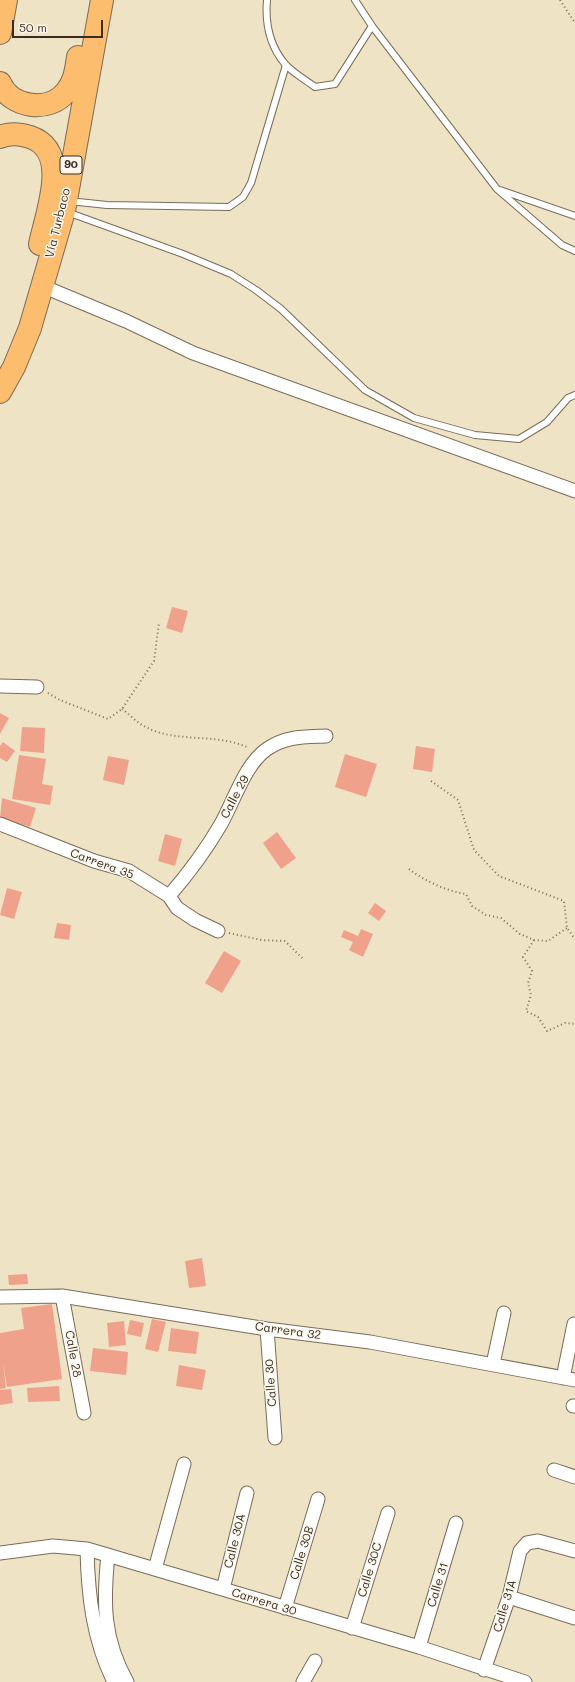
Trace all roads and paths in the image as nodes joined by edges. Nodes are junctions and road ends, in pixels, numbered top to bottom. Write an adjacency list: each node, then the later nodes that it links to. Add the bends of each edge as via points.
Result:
1 (6, 0): 9 (highway)
2 (90, 0): 11 (highway, via 74,80 66,93 52,102 39,106 13,98)
3 (102, 0): 14 (highway, Vía Turbaco / 90)
4 (267, 0): 10 (lane, via 266,11 271,41)
5 (355, 0): 8 (lane)
6 (560, 0): 7 (path)
7 (575, 23)
8 (372, 26): 10 (lane, via 335,84 315,87); 13 (lane)
9 (0, 33)
10 (286, 65): 14 (lane, via 252,183 243,197 229,207)
11 (0, 83)
12 (0, 137): 18 (highway, via 20,134 35,139 48,151 53,161 55,177 28,297)
13 (497, 189): 15 (lane); 16 (lane, via 562,245)
14 (64, 205): 17 (highway, Vía Turbaco / 90); 20 (lane, via 231,274 280,309 366,390 414,418 475,435 519,439 547,422 568,398)
15 (575, 216)
16 (575, 251)
17 (42, 286): 18 (highway, Vía Turbaco / 90); 21 (street, via 126,321 193,353)
18 (30, 328): 19 (highway, Vía Turbaco / 90, via 14,367)
19 (0, 392)
20 (575, 395)
21 (575, 491)
22 (159, 623): 25 (path, via 154,660)
23 (0, 686): 24 (street)
24 (37, 687): 25 (path, via 60,700 108,719)
25 (122, 709): 27 (path, via 144,726 173,735 230,740 249,747)
26 (326, 736): 27 (street, Calle 29, via 291,737 267,749)
27 (260, 756): 31 (street, Calle 29, via 254,761 220,825 187,875)
28 (431, 781): 32 (path, via 458,800 474,850 499,876 564,901)
29 (0, 824): 31 (street, Carrera 35, via 129,872)
30 (409, 869): 35 (path, via 420,877 454,892 466,894 472,906 486,915 501,918 520,934)
31 (169, 896): 33 (street, Carrera 35, via 177,908)
32 (566, 928): 34 (path); 35 (path, via 548,941)
33 (218, 931): 36 (path, via 262,940 285,941)
34 (575, 939)
35 (534, 940): 37 (path, via 523,957 532,971 528,983 531,995 526,1011 538,1017 547,1031 565,1023)
36 (303, 959)
37 (575, 1024)
38 (62, 1296): 39 (street, Carrera 32); 42 (street, Carrera 32); 45 (street, Calle 28)
39 (0, 1297)
40 (504, 1313): 43 (street)
41 (574, 1324): 44 (street)
42 (267, 1329): 43 (street, Carrera 32, via 370,1342); 46 (street, Calle 30)
43 (493, 1364): 44 (street, Carrera 32)
44 (569, 1379)
45 (84, 1413)
46 (275, 1438)
47 (184, 1464): 58 (street)
48 (554, 1470): 49 (street)
49 (575, 1477)
50 (248, 1493): 59 (street, Calle 30A)
51 (318, 1499): 61 (street, Calle 30B)
52 (388, 1513): 63 (street, Calle 30C)
53 (456, 1523): 64 (street, Calle 31)
54 (87, 1549): 56 (street, Carrera 30, via 53,1546); 57 (street, Carrera 30); 67 (street, via 93,1624 106,1666)
55 (575, 1551): 60 (street, Calle 31A, via 538,1541 527,1543 520,1551)
56 (0, 1553)
57 (108, 1555): 58 (street, Carrera 30); 68 (street, via 104,1588 107,1634 117,1665)
58 (155, 1569): 59 (street, Carrera 30)
59 (223, 1589): 61 (street, Carrera 30)
60 (509, 1598): 62 (street); 66 (street, Calle 31A)
61 (285, 1608): 63 (street, Carrera 30)
62 (575, 1618)
63 (352, 1628): 64 (street, Carrera 30)
64 (419, 1647): 66 (street, Carrera 30)
65 (315, 1661): 69 (street)
66 (484, 1670): 70 (street, Carrera 30)
67 (114, 1682)
68 (127, 1682)
69 (303, 1682)
70 (524, 1682)

